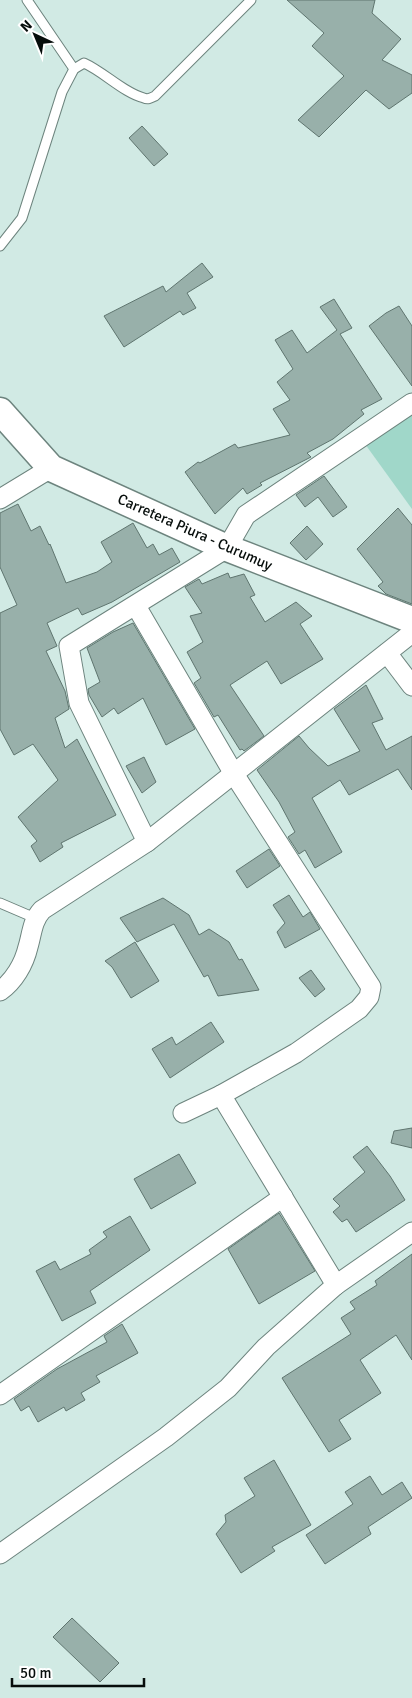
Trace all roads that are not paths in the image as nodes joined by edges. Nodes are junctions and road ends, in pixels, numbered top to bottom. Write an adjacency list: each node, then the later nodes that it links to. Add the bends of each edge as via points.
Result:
1 (27, 0): 3 (lane)
2 (251, 0): 3 (lane, via 150,99 134,94 84,63)
3 (74, 69): 4 (lane, via 62,92 22,218)
4 (0, 246)
5 (412, 403): 9 (street, via 246,515)
6 (0, 411): 7 (main road, Carretera Piura - Curumuy)
7 (51, 468): 8 (street); 9 (main road, Carretera Piura - Curumuy)
8 (0, 499)
9 (227, 548): 10 (street); 11 (main road, Carretera Piura - Curumuy)
10 (136, 606): 15 (street); 16 (street, via 69,646 79,702)
11 (412, 620)
12 (412, 633): 13 (street)
13 (387, 653): 14 (street); 15 (street)
14 (412, 686)
15 (234, 774): 16 (street); 20 (street, via 371,987 369,997 359,1009 296,1053)
16 (147, 842): 18 (street, via 42,910)
17 (0, 904): 18 (lane)
18 (35, 918): 19 (street, via 28,950 16,974)
19 (0, 990)
20 (221, 1095): 21 (street); 22 (street)
21 (183, 1113)
22 (283, 1197): 24 (street); 25 (street)
23 (412, 1232): 24 (street)
24 (336, 1285): 26 (street, via 266,1347 228,1388 166,1437)
25 (0, 1395)
26 (0, 1554)

